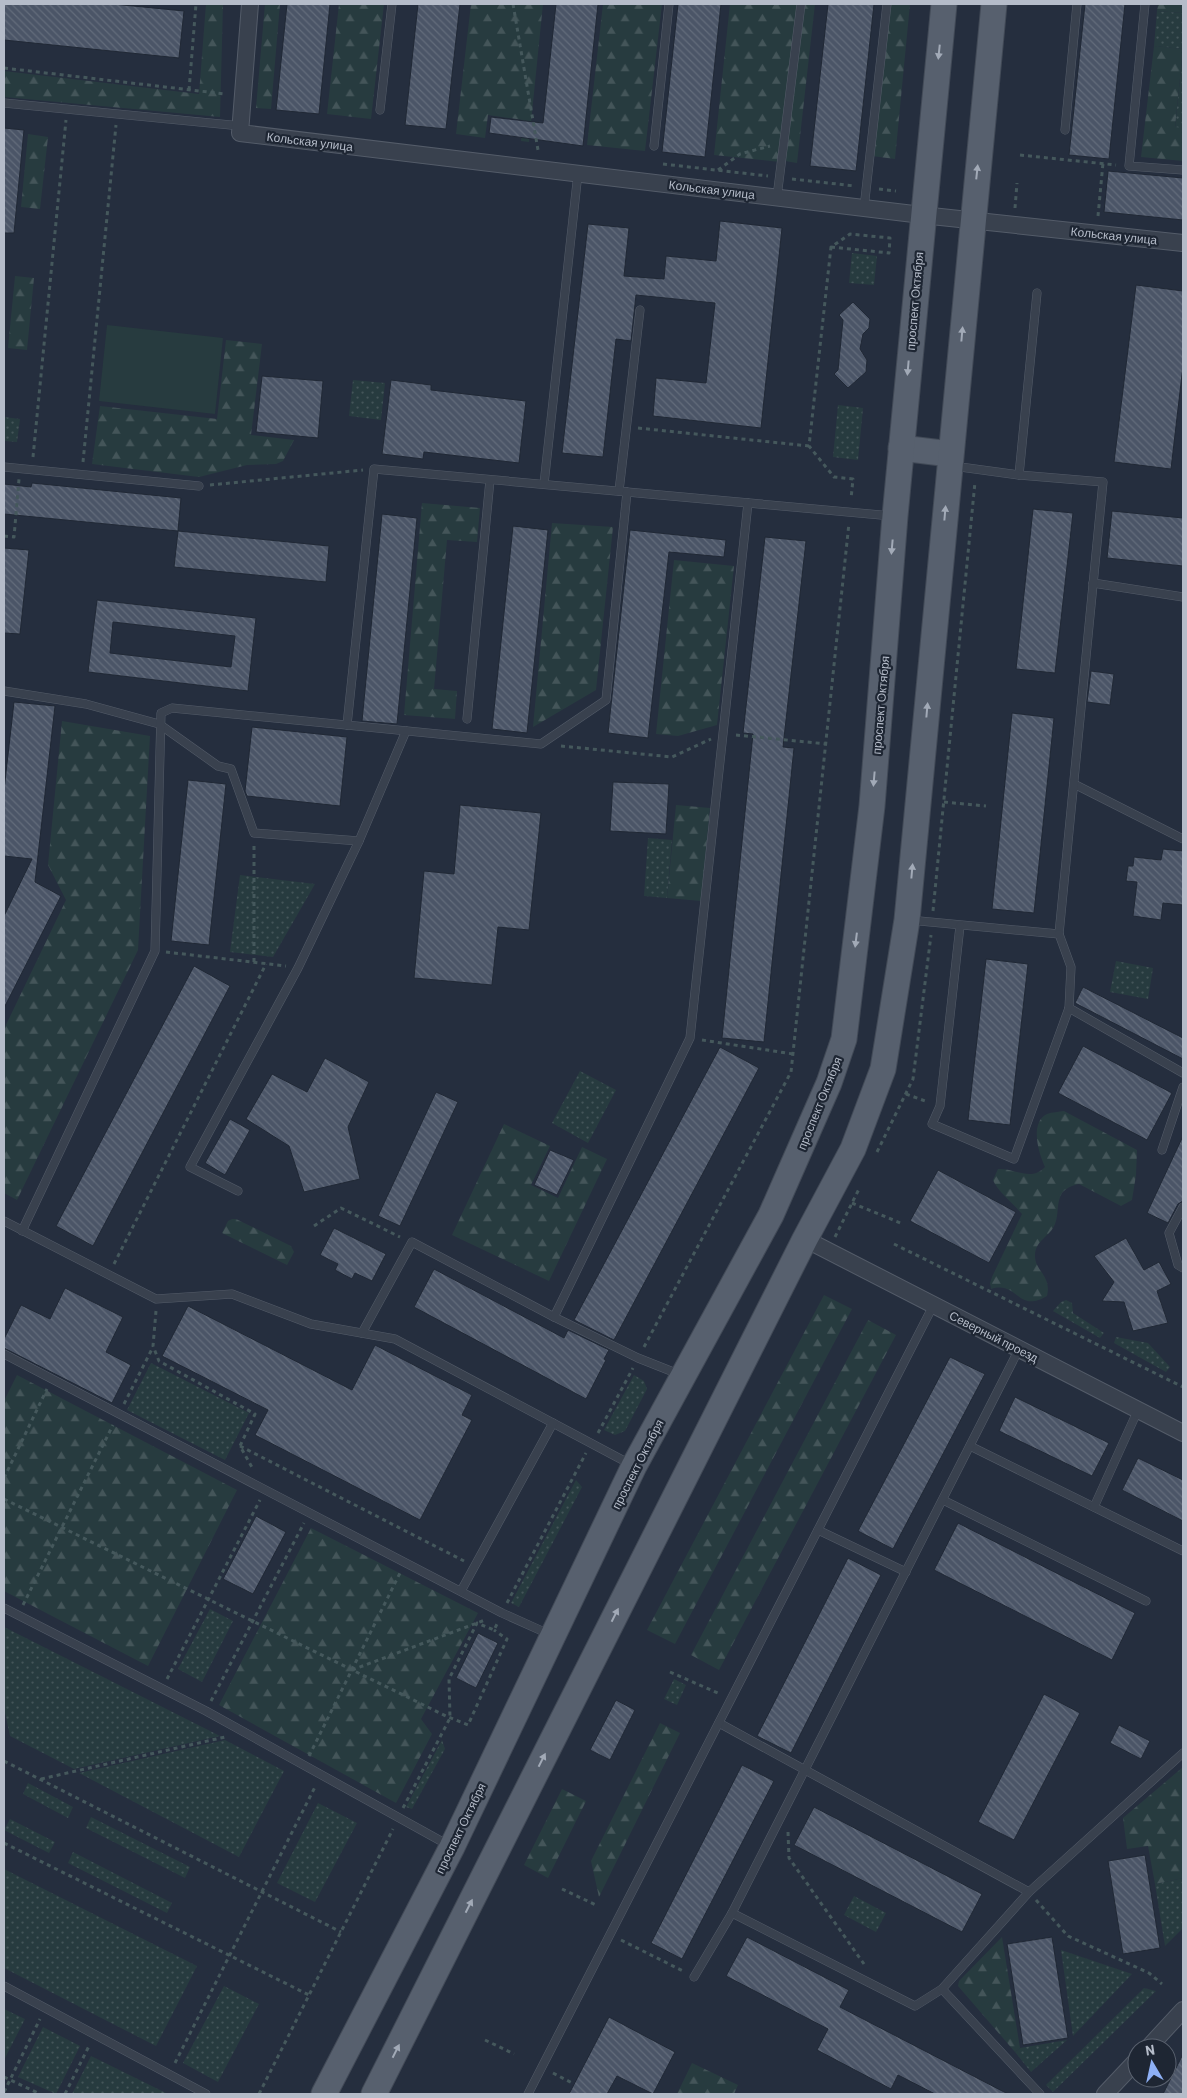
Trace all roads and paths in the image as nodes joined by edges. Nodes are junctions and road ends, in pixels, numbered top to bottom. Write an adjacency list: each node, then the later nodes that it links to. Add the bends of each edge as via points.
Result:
1 (196, 4): 13 (path)
2 (250, 4): 19 (street)
3 (392, 4): 17 (lane)
4 (513, 4): 23 (path)
5 (669, 4): 22 (lane)
6 (801, 4): 21 (lane)
7 (887, 4): 32 (lane)
8 (944, 4): 34 (main road, проспект Октября, one-way to 34)
9 (994, 4): 36 (main road, one-way to 9)
10 (1077, 4): 20 (lane)
11 (1145, 4): 26 (lane)
12 (4, 68): 13 (path)
13 (188, 90): 14 (path)
14 (225, 94)
15 (4, 103): 16 (lane)
16 (68, 109): 18 (lane); 48 (path)
17 (380, 110)
18 (117, 114): 19 (lane); 49 (path)
19 (241, 129): 29 (street, Кольская улица)
20 (1065, 130)
21 (784, 142): 27 (path, via 740,154); 31 (lane)
22 (654, 146)
23 (538, 150)
24 (1020, 155): 25 (path)
25 (1103, 163): 26 (path); 35 (path)
26 (1129, 166): 28 (lane)
27 (718, 170)
28 (1183, 170)
29 (578, 174): 31 (street, Кольская улица); 52 (lane)
30 (1017, 183): 33 (path)
31 (777, 197): 32 (street, Кольская улица)
32 (864, 208): 34 (street, Кольская улица)
33 (1015, 208)
34 (922, 215): 36 (street, Кольская улица); 43 (main road, проспект Октября, one-way to 43)
35 (1098, 216)
36 (972, 220): 37 (street, Кольская улица); 44 (main road, one-way to 36)
37 (1183, 243)
38 (831, 247): 38 (path, via 850,234 890,238 889,253); 42 (path)
39 (1037, 293): 50 (lane)
40 (640, 310): 54 (lane)
41 (635, 428): 42 (path)
42 (809, 446): 56 (path, via 834,477 853,480)
43 (901, 448): 44 (main road); 57 (main road, проспект Октября)
44 (950, 460): 50 (lane); 75 (main road, one-way to 44)
45 (4, 467): 46 (lane)
46 (20, 469): 48 (lane); 58 (path, via 14,537)
47 (374, 469): 51 (lane); 53 (path); 64 (lane)
48 (31, 470): 49 (lane)
49 (82, 475): 53 (lane)
50 (1019, 475): 59 (lane, via 1103,482)
51 (490, 480): 52 (lane); 62 (lane)
52 (544, 484): 54 (lane)
53 (199, 486)
54 (623, 491): 55 (lane); 67 (lane, via 606,700)
55 (748, 503): 56 (lane); 66 (lane)
56 (850, 512): 57 (lane); 68 (path)
57 (895, 516): 108 (main road, проспект Октября, one-way to 108, via 872,806 844,1040 771,1215)
58 (4, 536)
59 (1093, 583): 60 (lane); 69 (lane)
60 (1183, 598)
61 (4, 691): 63 (lane, via 86,704)
62 (467, 719)
63 (159, 724): 64 (lane, via 161,713 172,708); 72 (lane, via 218,766 231,769); 78 (lane)
64 (347, 725): 65 (lane)
65 (406, 731): 67 (lane); 74 (lane)
66 (723, 734): 67 (path, via 672,757); 68 (path); 83 (lane)
67 (541, 744)
68 (827, 744): 84 (path)
69 (1074, 784): 73 (lane); 77 (lane)
70 (944, 802): 71 (path)
71 (986, 806)
72 (254, 833): 74 (lane); 79 (path)
73 (1183, 839)
74 (359, 841): 81 (lane)
75 (907, 920): 76 (lane); 95 (main road, via 883,1069 853,1149)
76 (960, 926): 77 (lane); 82 (lane, via 940,1106 932,1124 1014,1159)
77 (1059, 934): 82 (lane, via 1071,968)
78 (155, 951): 79 (path); 94 (lane)
79 (254, 962): 80 (path)
80 (266, 964): 81 (path); 99 (path)
81 (298, 968): 88 (lane, via 190,1167)
82 (1068, 1008): 85 (lane)
83 (690, 1038): 84 (path); 102 (lane)
84 (793, 1054): 107 (path, via 791,1072)
85 (1183, 1073)
86 (1183, 1087): 87 (lane)
87 (1162, 1150)
88 (238, 1191)
89 (852, 1203): 92 (path)
90 (1183, 1207): 98 (lane, via 1169,1233 1178,1265)
91 (4, 1221): 94 (lane)
92 (903, 1224)
93 (314, 1226): 96 (path, via 341,1208)
94 (22, 1231): 99 (lane)
95 (805, 1239): 101 (street, Северный проезд); 191 (main road, one-way to 95)
96 (412, 1242): 102 (lane); 103 (lane)
97 (894, 1244): 110 (path)
98 (1183, 1268)
99 (109, 1275): 100 (lane)
100 (156, 1299): 103 (lane, via 232,1294 311,1324); 104 (path)
101 (934, 1306): 105 (street, Северный проезд); 126 (lane)
102 (554, 1317): 107 (lane)
103 (362, 1333): 113 (lane, via 395,1340)
104 (153, 1346): 112 (path); 116 (path, via 158,1361 255,1414)
105 (1019, 1349): 111 (street, Северный проезд); 117 (lane)
106 (4, 1354): 109 (lane)
107 (638, 1358): 108 (lane); 115 (path)
108 (684, 1376): 118 (main road, проспект Октября)
109 (52, 1379): 112 (lane); 119 (path)
110 (1183, 1387)
111 (1138, 1410): 114 (street, Северный проезд); 123 (lane)
112 (119, 1414): 120 (lane); 125 (path)
113 (554, 1423): 115 (lane); 129 (lane)
114 (1183, 1432)
115 (592, 1444): 118 (lane); 135 (path)
116 (240, 1446): 120 (path); 129 (path)
117 (970, 1446): 122 (lane); 123 (lane)
118 (634, 1466): 140 (main road, проспект Октября)
119 (4, 1478)
120 (265, 1490): 124 (lane); 132 (path)
121 (4, 1499): 125 (path)
122 (942, 1500): 130 (lane); 133 (lane)
123 (1094, 1507): 127 (lane)
124 (309, 1512): 128 (lane); 137 (path)
125 (62, 1528): 132 (path); 136 (path)
126 (818, 1530): 130 (lane); 144 (lane)
127 (1183, 1551)
128 (406, 1561): 131 (lane); 141 (path)
129 (474, 1566): 131 (lane)
130 (906, 1572): 152 (lane)
131 (461, 1591): 135 (lane)
132 (208, 1600): 137 (path); 143 (path)
133 (1146, 1601)
134 (4, 1608): 136 (lane)
135 (502, 1613): 138 (path); 139 (path); 140 (lane)
136 (18, 1615): 143 (lane)
137 (252, 1621): 141 (path); 145 (path)
138 (477, 1623): 139 (path); 141 (path); 146 (path, via 449,1679)
139 (494, 1630): 146 (path, via 507,1639 468,1725)
140 (553, 1636): 158 (main road, проспект Октября)
141 (352, 1670): 146 (path); 151 (path)
142 (670, 1672): 144 (path)
143 (162, 1688): 145 (lane)
144 (731, 1699): 147 (lane)
145 (206, 1711): 148 (lane)
146 (450, 1718): 156 (path)
147 (719, 1723): 152 (lane); 179 (lane)
148 (245, 1732): 151 (lane); 154 (path)
149 (1183, 1753): 161 (lane)
150 (4, 1761): 154 (path)
151 (304, 1765): 153 (lane)
152 (805, 1770): 155 (lane); 161 (lane)
153 (322, 1775): 156 (lane); 160 (path)
154 (40, 1779): 160 (path)
155 (787, 1806): 163 (lane); 170 (path, via 789,1858)
156 (398, 1817): 158 (lane); 164 (path)
157 (4, 1842): 166 (path)
158 (452, 1847): 190 (main road, проспект Октября)
159 (562, 1889): 162 (path)
160 (262, 1891): 164 (path); 166 (path)
161 (1029, 1892): 168 (path, via 1068,1936 1149,1973); 171 (lane)
162 (598, 1906)
163 (732, 1913): 167 (lane); 170 (lane)
164 (341, 1932): 172 (path)
165 (621, 1940): 167 (path)
166 (230, 1956): 172 (path); 181 (path)
167 (694, 1977)
168 (1162, 1984)
169 (4, 1986): 173 (lane)
170 (881, 1988): 171 (lane, via 915,2006)
171 (942, 1989): 193 (lane)
172 (309, 1995): 189 (path)
173 (45, 2008): 175 (lane); 183 (path)
174 (1183, 2010): 176 (street)
175 (95, 2035): 181 (lane); 187 (path)
176 (1157, 2038)
177 (485, 2040): 178 (path)
178 (514, 2054)
179 (542, 2068): 184 (path); 192 (lane)
180 (1127, 2071): 194 (street)
181 (168, 2074): 188 (lane)
182 (4, 2077): 183 (path)
183 (10, 2080): 185 (path); 186 (path)
184 (574, 2084)
185 (4, 2092)
186 (40, 2094)
187 (66, 2094)
188 (206, 2094)
189 (259, 2094)
190 (324, 2094)
191 (374, 2094)
192 (528, 2094)
193 (1040, 2094)
194 (1105, 2094)

